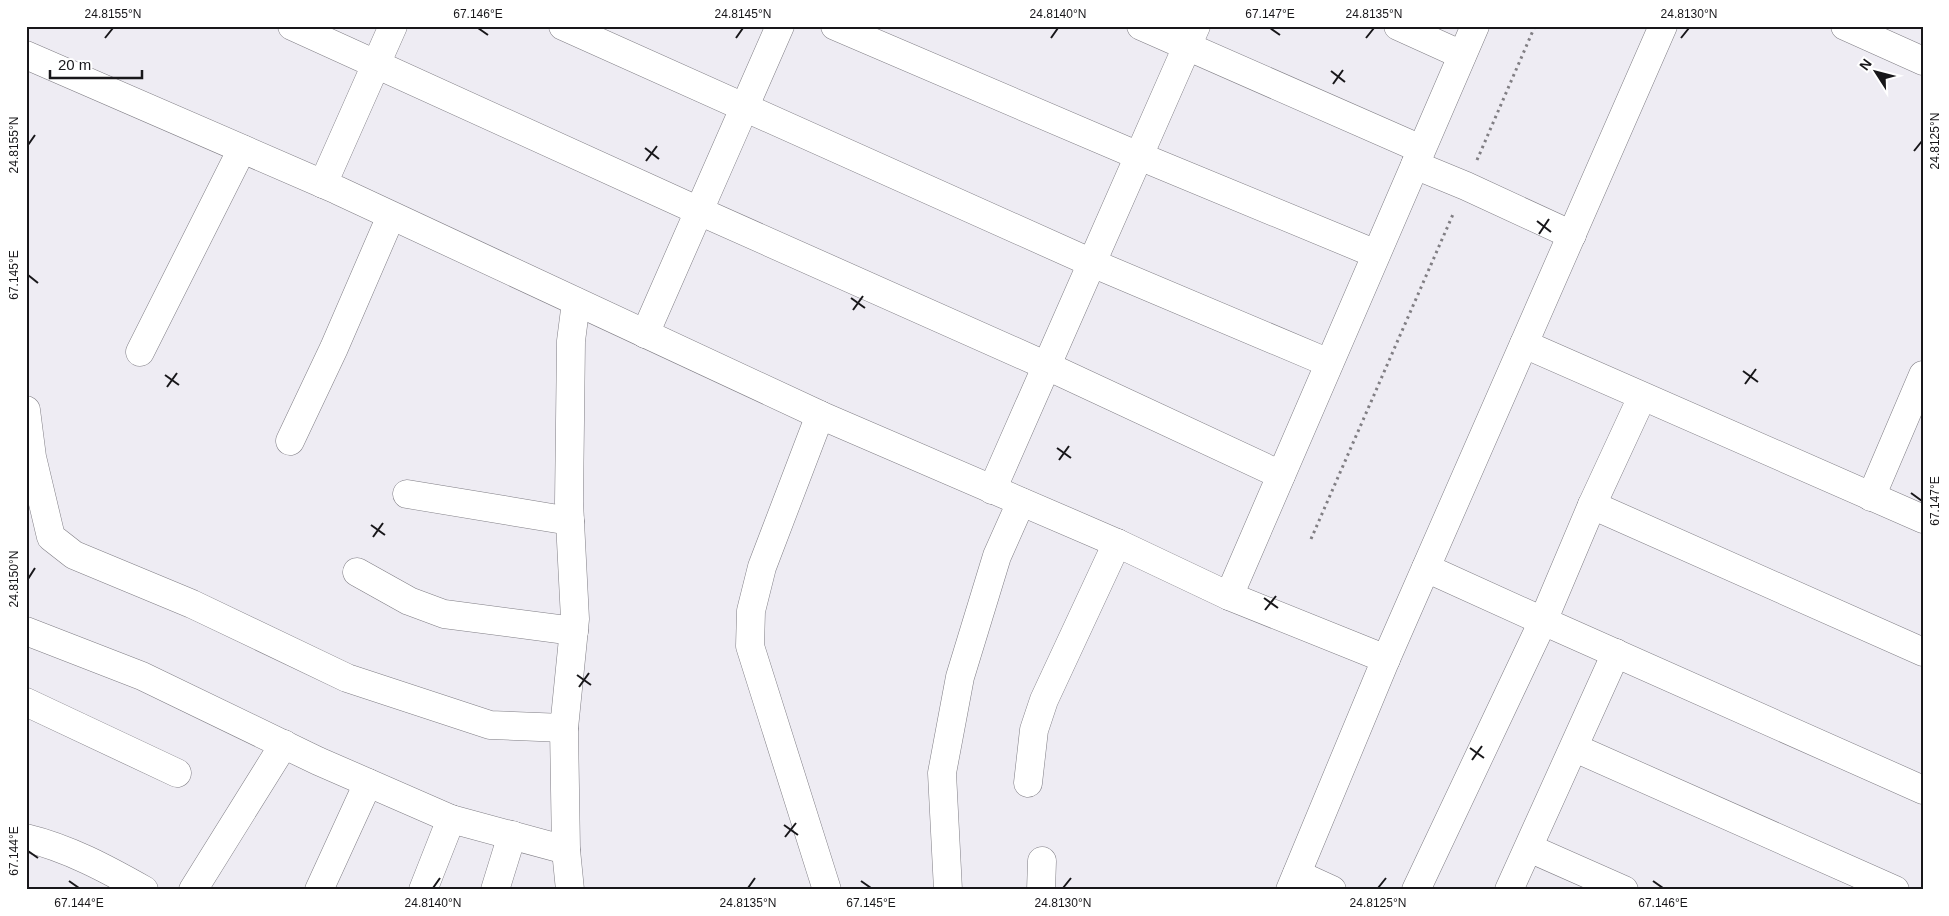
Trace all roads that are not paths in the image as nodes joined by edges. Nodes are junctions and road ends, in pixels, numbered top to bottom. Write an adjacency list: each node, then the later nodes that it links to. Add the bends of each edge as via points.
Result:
1 (292, 26): 15 (street)
2 (393, 26): 15 (street)
3 (563, 26): 16 (street)
4 (780, 26): 16 (street)
5 (835, 26): 18 (street)
6 (1141, 26): 11 (street)
7 (1398, 26): 13 (street)
8 (1474, 26): 13 (street)
9 (1663, 26): 23 (street)
10 (1845, 26): 14 (street)
11 (1192, 37): 18 (street); 19 (street)
12 (26, 55): 17 (street)
13 (1462, 55): 19 (street)
14 (1923, 61)
15 (376, 64): 20 (street); 21 (street)
16 (745, 107): 21 (street); 25 (street)
17 (242, 149): 20 (street); 29 (street)
18 (1139, 156): 24 (street); 25 (street)
19 (1418, 157): 23 (street, via 1466,186); 24 (street)
20 (323, 184): 22 (street)
21 (699, 211): 27 (street); 31 (street)
22 (391, 216): 26 (street); 36 (street)
23 (1572, 235): 28 (street)
24 (1376, 254): 30 (street)
25 (1092, 263): 30 (street); 31 (street)
26 (576, 302): 27 (street); 44 (street, via 571,341)
27 (646, 334): 35 (street)
28 (1524, 344): 33 (street); 46 (street)
29 (140, 352)
30 (1329, 364): 37 (street)
31 (1047, 366): 37 (street); 38 (street)
32 (1923, 375): 40 (street)
33 (1642, 396): 40 (street); 42 (street)
34 (26, 410): 56 (street, via 32,457 51,537 74,555 192,604 346,678 490,725)
35 (820, 415): 38 (street); 76 (street, via 762,567 751,611 750,646)
36 (290, 441)
37 (1281, 475): 48 (street)
38 (992, 490): 41 (street)
39 (407, 494): 44 (street)
40 (1871, 496): 43 (street)
41 (1021, 502): 45 (street); 77 (street, via 996,556 960,677 942,773)
42 (1592, 505): 49 (street); 52 (street)
43 (1923, 519)
44 (570, 521): 51 (street)
45 (1117, 543): 48 (street); 60 (street, via 1044,700 1034,730)
46 (1426, 568): 49 (street); 54 (street)
47 (357, 572): 51 (street, via 409,601 444,614)
48 (1229, 596): 54 (street)
49 (1543, 622): 53 (street); 80 (street)
50 (26, 631): 57 (street, via 142,676)
51 (574, 631): 56 (street)
52 (1923, 652)
53 (1616, 653): 58 (street); 62 (street)
54 (1386, 659): 69 (street)
55 (26, 702): 59 (street)
56 (564, 728): 67 (street)
57 (284, 744): 61 (street); 71 (street)
58 (1574, 748): 66 (street); 83 (street)
59 (177, 773)
60 (1028, 782)
61 (368, 783): 63 (street); 72 (street)
62 (1923, 790)
63 (451, 819): 64 (street); 73 (street)
64 (512, 835): 67 (street); 74 (street)
65 (26, 838): 70 (street, via 47,843 101,866)
66 (1529, 848): 81 (street); 82 (street)
67 (566, 850): 75 (street)
68 (1042, 861): 78 (street)
69 (1294, 882): 79 (street)
70 (144, 890)
71 (193, 890)
72 (319, 890)
73 (423, 890)
74 (495, 890)
75 (570, 890)
76 (827, 890)
77 (948, 890)
78 (1042, 890)
79 (1332, 890)
80 (1416, 890)
81 (1509, 890)
82 (1624, 890)
83 (1895, 890)

